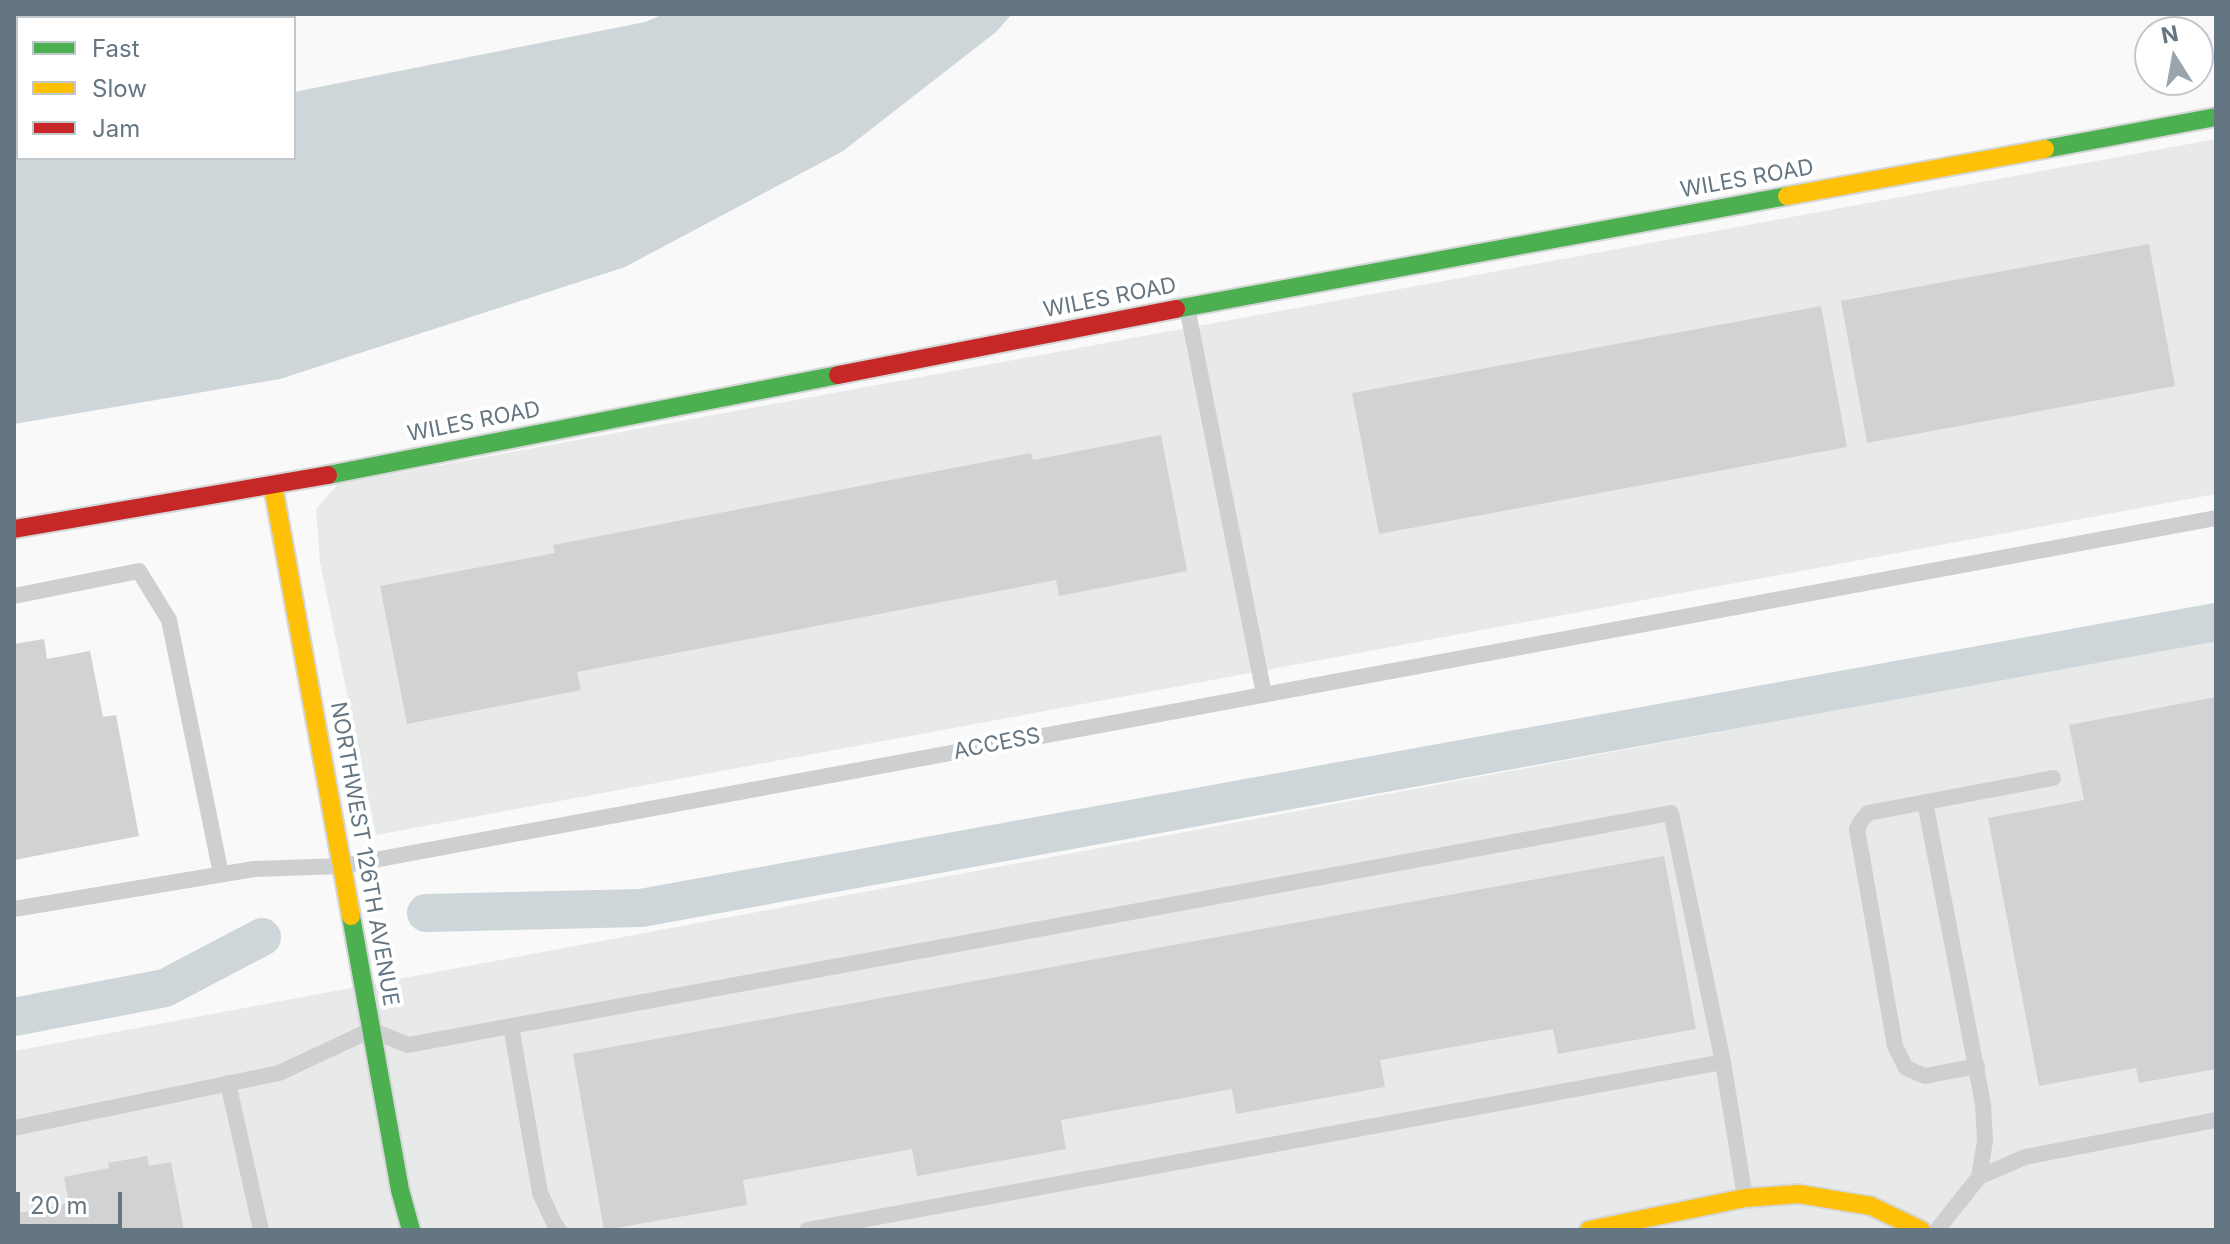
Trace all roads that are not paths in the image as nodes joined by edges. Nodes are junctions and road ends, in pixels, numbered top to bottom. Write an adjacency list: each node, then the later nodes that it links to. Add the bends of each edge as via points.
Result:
1 (2216, 117): 2 (street, WILES ROAD)
2 (1187, 307): 3 (street, WILES ROAD); 7 (lane)
3 (273, 486): 5 (street, WILES ROAD); 10 (street, NORTHWEST 126TH AVENUE)
4 (2216, 518): 7 (lane, ACCESS)
5 (14, 529)
6 (14, 596): 11 (lane, via 139,571 169,620)
7 (1264, 694): 10 (lane, ACCESS)
8 (2053, 778): 9 (lane)
9 (1925, 802): 16 (lane); 16 (lane, via 1868,813 1857,829 1895,1046 1906,1068 1925,1076)
10 (342, 866): 11 (lane, ACCESS); 14 (street, NORTHWEST 126TH AVENUE)
11 (221, 874): 12 (lane, ACCESS)
12 (14, 909)
13 (511, 1026): 14 (lane, via 408,1045); 15 (lane, via 1671,813); 24 (lane, via 540,1193)
14 (371, 1030): 17 (lane, via 279,1073); 23 (street, NORTHWEST 126TH AVENUE)
15 (1723, 1062): 21 (lane); 25 (lane)
16 (1977, 1066): 20 (lane, via 1985,1141)
17 (228, 1083): 19 (lane); 22 (lane)
18 (2216, 1120): 20 (lane, via 2025,1157)
19 (14, 1128)
20 (1979, 1177): 28 (lane)
21 (1745, 1198): 26 (street); 27 (street, via 1799,1194 1871,1206)
22 (261, 1230)
23 (411, 1230)
24 (559, 1230)
25 (807, 1230)
26 (1589, 1230)
27 (1921, 1230)
28 (1937, 1230)

